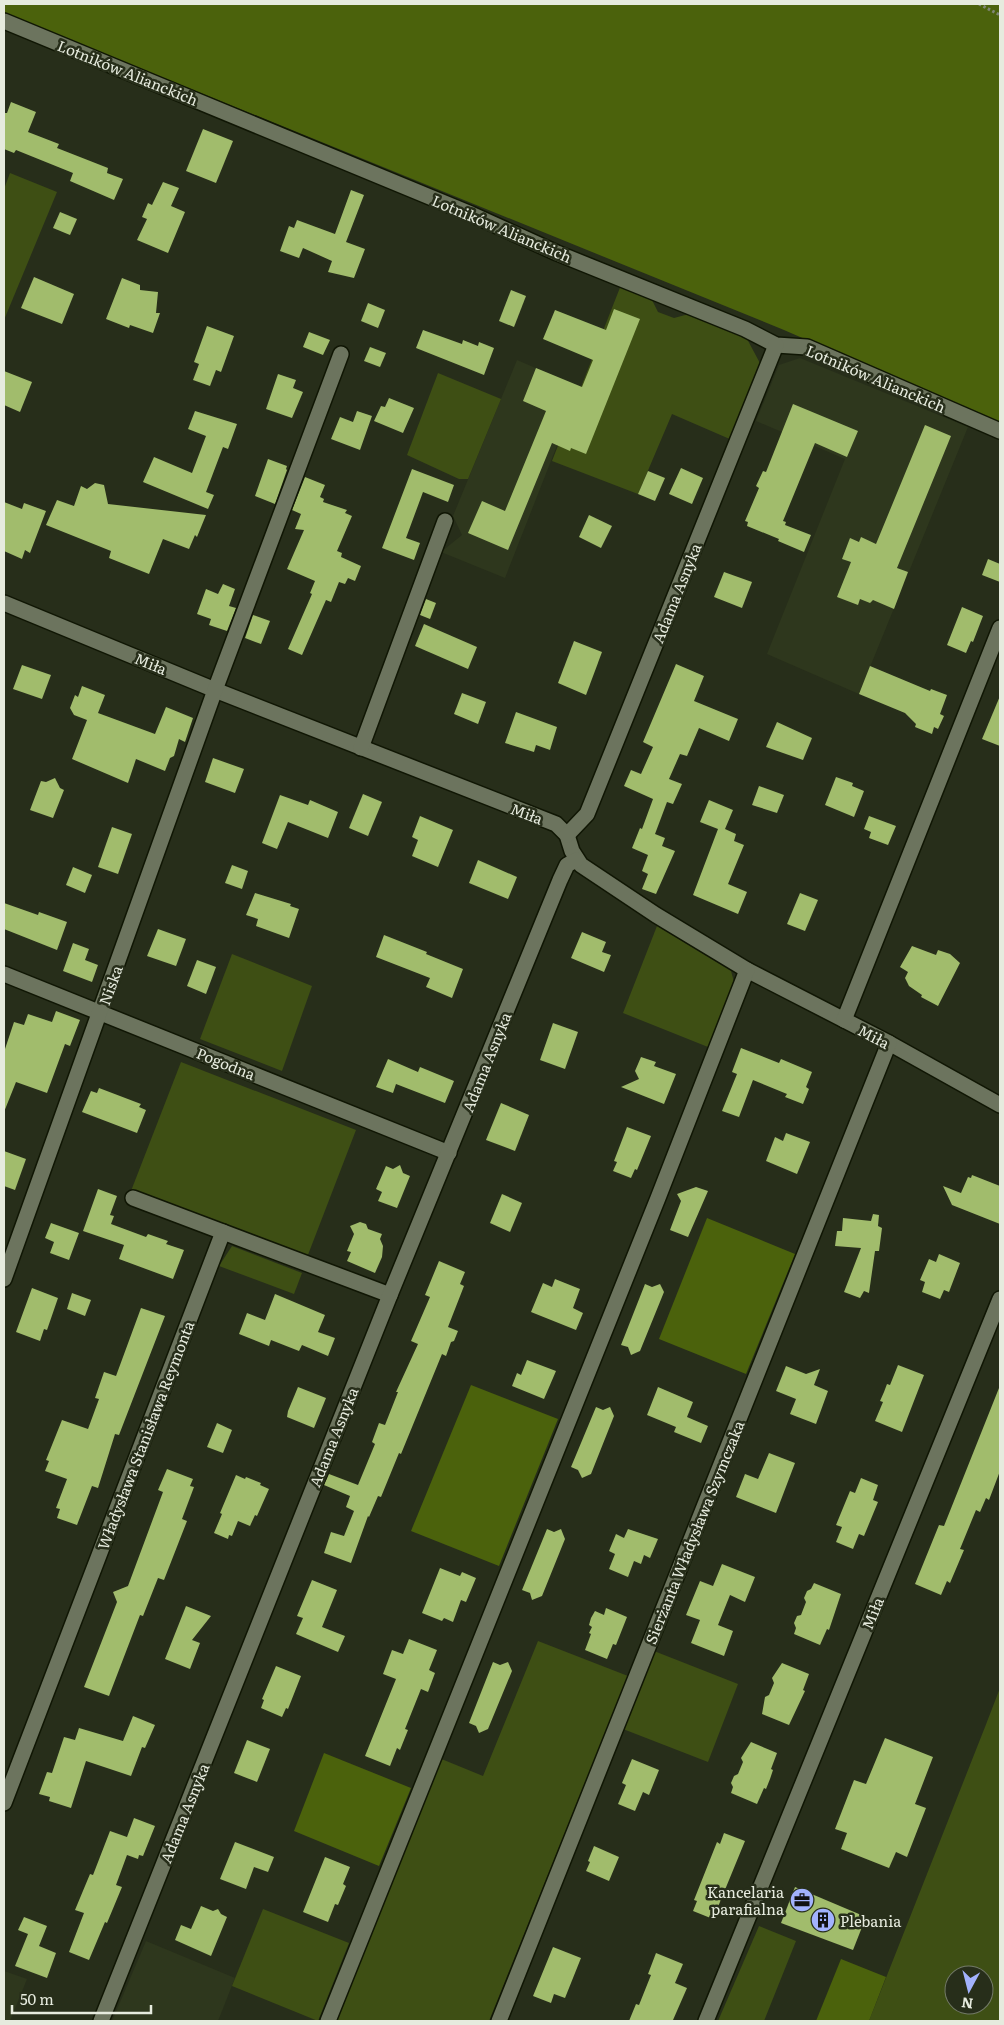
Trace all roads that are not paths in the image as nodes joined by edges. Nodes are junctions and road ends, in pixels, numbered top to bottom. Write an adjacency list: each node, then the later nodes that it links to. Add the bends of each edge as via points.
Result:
1 (4, 21): 2 (street, Lotników Alianckich, via 471,214)
2 (776, 345): 4 (street, Lotników Alianckich, via 807,347); 10 (street, Adama Asnyka, via 587,814)
3 (341, 354): 8 (street, Niska)
4 (1000, 431)
5 (445, 521): 9 (street)
6 (4, 603): 8 (street, Miła)
7 (1000, 628): 15 (street)
8 (215, 690): 9 (street, Miła); 14 (street, Niska)
9 (361, 748): 10 (street, Miła, via 556,824)
10 (567, 835): 11 (street)
11 (576, 860): 12 (street, Miła, via 648,910); 18 (street, Adama Asnyka, via 566,865)
12 (748, 970): 15 (street, Miła); 26 (street)
13 (5, 979): 14 (street, Pogodna)
14 (100, 1012): 18 (street, Pogodna); 21 (street, Niska)
15 (844, 1020): 16 (street, Miła)
16 (889, 1043): 17 (street, Miła); 27 (street, Sierżanta Władysława Szymczaka)
17 (1000, 1105)
18 (449, 1153): 22 (street, Adama Asnyka)
19 (133, 1198): 20 (street)
20 (223, 1232): 22 (street); 24 (street, Władysława Stanisława Reymonta)
21 (4, 1279)
22 (390, 1295): 25 (street, Adama Asnyka)
23 (1000, 1299): 28 (street, Miła)
24 (4, 1803)
25 (101, 2021)
26 (328, 2021)
27 (499, 2021)
28 (706, 2021)

